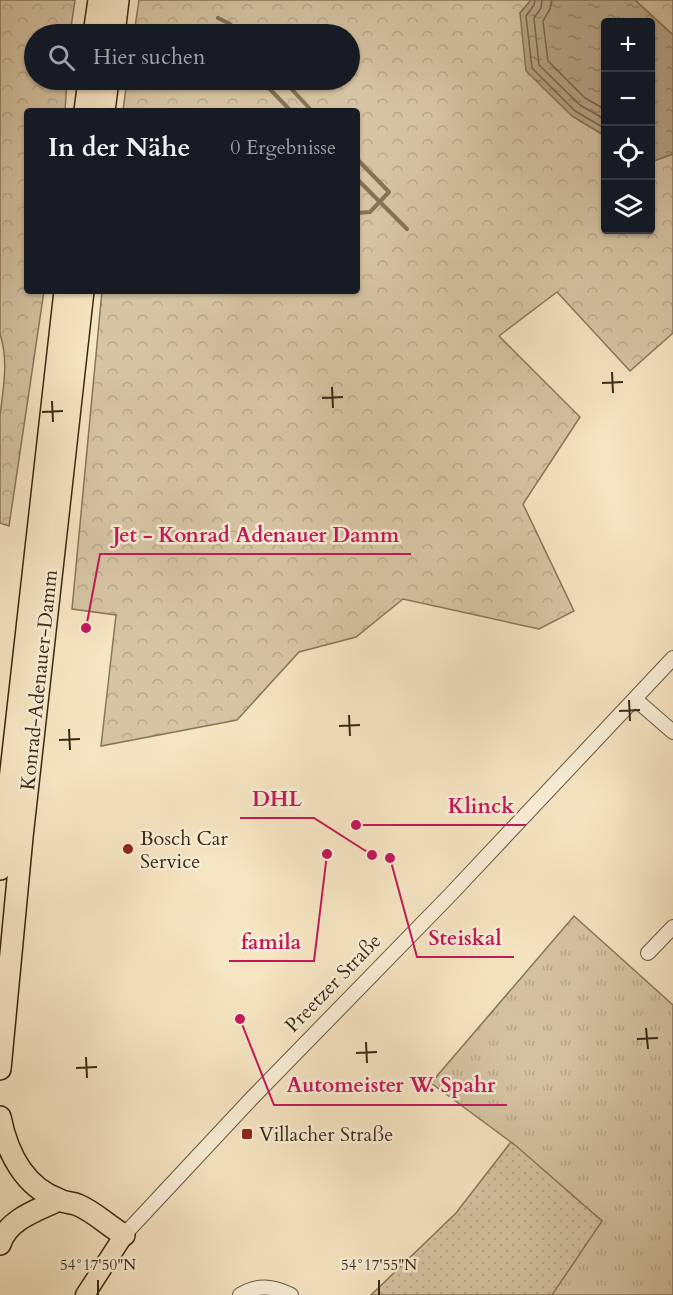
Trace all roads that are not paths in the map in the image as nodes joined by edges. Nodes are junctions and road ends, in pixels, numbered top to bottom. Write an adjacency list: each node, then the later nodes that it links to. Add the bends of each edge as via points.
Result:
1 (99, 0): 3 (highway)
2 (118, 0): 4 (highway)
3 (95, 24)
4 (115, 24)
5 (88, 90): 7 (highway)
6 (107, 90): 8 (highway)
7 (85, 108)
8 (104, 108)
9 (65, 294): 14 (highway, Konrad-Adenauer-Damm)
10 (83, 294): 17 (highway, Konrad-Adenauer-Damm)
11 (673, 658): 12 (street, Preetzer Straße)
12 (635, 699): 13 (street); 20 (street, Preetzer Straße)
13 (673, 732)
14 (0, 870)
15 (673, 927): 16 (street)
16 (648, 952)
17 (0, 1069)
18 (0, 1117): 19 (highway, via 16,1164 37,1186)
19 (59, 1200): 20 (highway, via 77,1204); 21 (highway, via 18,1221)
20 (124, 1235): 22 (main road, Preetzer Straße)
21 (0, 1244)
22 (85, 1295)
23 (240, 1295): 24 (street, via 256,1287 276,1287)
24 (291, 1295)

